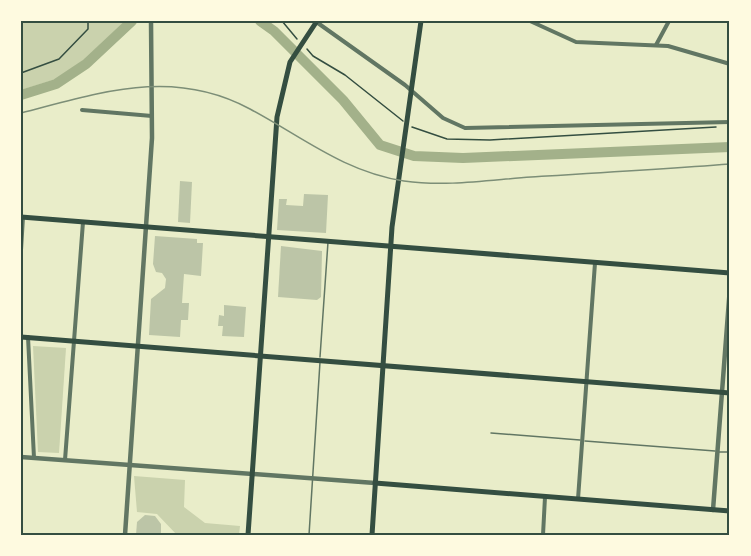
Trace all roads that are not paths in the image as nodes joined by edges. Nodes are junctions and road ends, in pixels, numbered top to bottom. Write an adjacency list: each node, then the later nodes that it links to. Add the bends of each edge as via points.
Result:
1 (151, 21): 9 (street)
2 (316, 21): 10 (street, via 457,126 476,129); 14 (main road, via 285,75 277,117)
3 (421, 21): 16 (main road)
4 (530, 21): 6 (street, via 584,44)
5 (669, 21): 6 (street)
6 (656, 45): 7 (street)
7 (730, 64)
8 (82, 110): 9 (street)
9 (152, 116): 13 (street)
10 (730, 122)
11 (22, 217): 12 (main road); 17 (street)
12 (83, 222): 13 (main road); 23 (street)
13 (146, 227): 14 (main road); 24 (street)
14 (269, 237): 15 (main road); 25 (main road)
15 (328, 241): 16 (main road); 26 (lane)
16 (391, 246): 18 (main road); 40 (main road)
17 (21, 250)
18 (595, 262): 19 (main road); 27 (street)
19 (730, 273)
20 (730, 287): 28 (street)
21 (21, 337): 22 (main road)
22 (28, 337): 23 (main road); 35 (street)
23 (74, 341): 24 (main road); 36 (street)
24 (138, 346): 25 (main road); 37 (street)
25 (261, 356): 26 (main road); 38 (main road)
26 (320, 360): 27 (main road); 39 (lane)
27 (587, 382): 28 (main road); 31 (street)
28 (722, 393): 29 (main road); 32 (street)
29 (730, 393)
30 (491, 433): 31 (lane)
31 (583, 440): 32 (lane); 42 (street)
32 (717, 451): 33 (lane); 43 (street)
33 (730, 452)
34 (21, 457): 35 (street)
35 (34, 458): 36 (street)
36 (65, 460): 37 (street)
37 (130, 465): 38 (street); 45 (street)
38 (252, 474): 39 (street); 46 (main road)
39 (313, 479): 40 (street); 47 (lane)
40 (375, 483): 41 (main road); 48 (main road)
41 (545, 497): 42 (main road); 49 (street)
42 (578, 500): 43 (main road)
43 (713, 510): 44 (main road)
44 (730, 512)
45 (125, 535)
46 (248, 535)
47 (309, 535)
48 (372, 535)
49 (544, 535)

